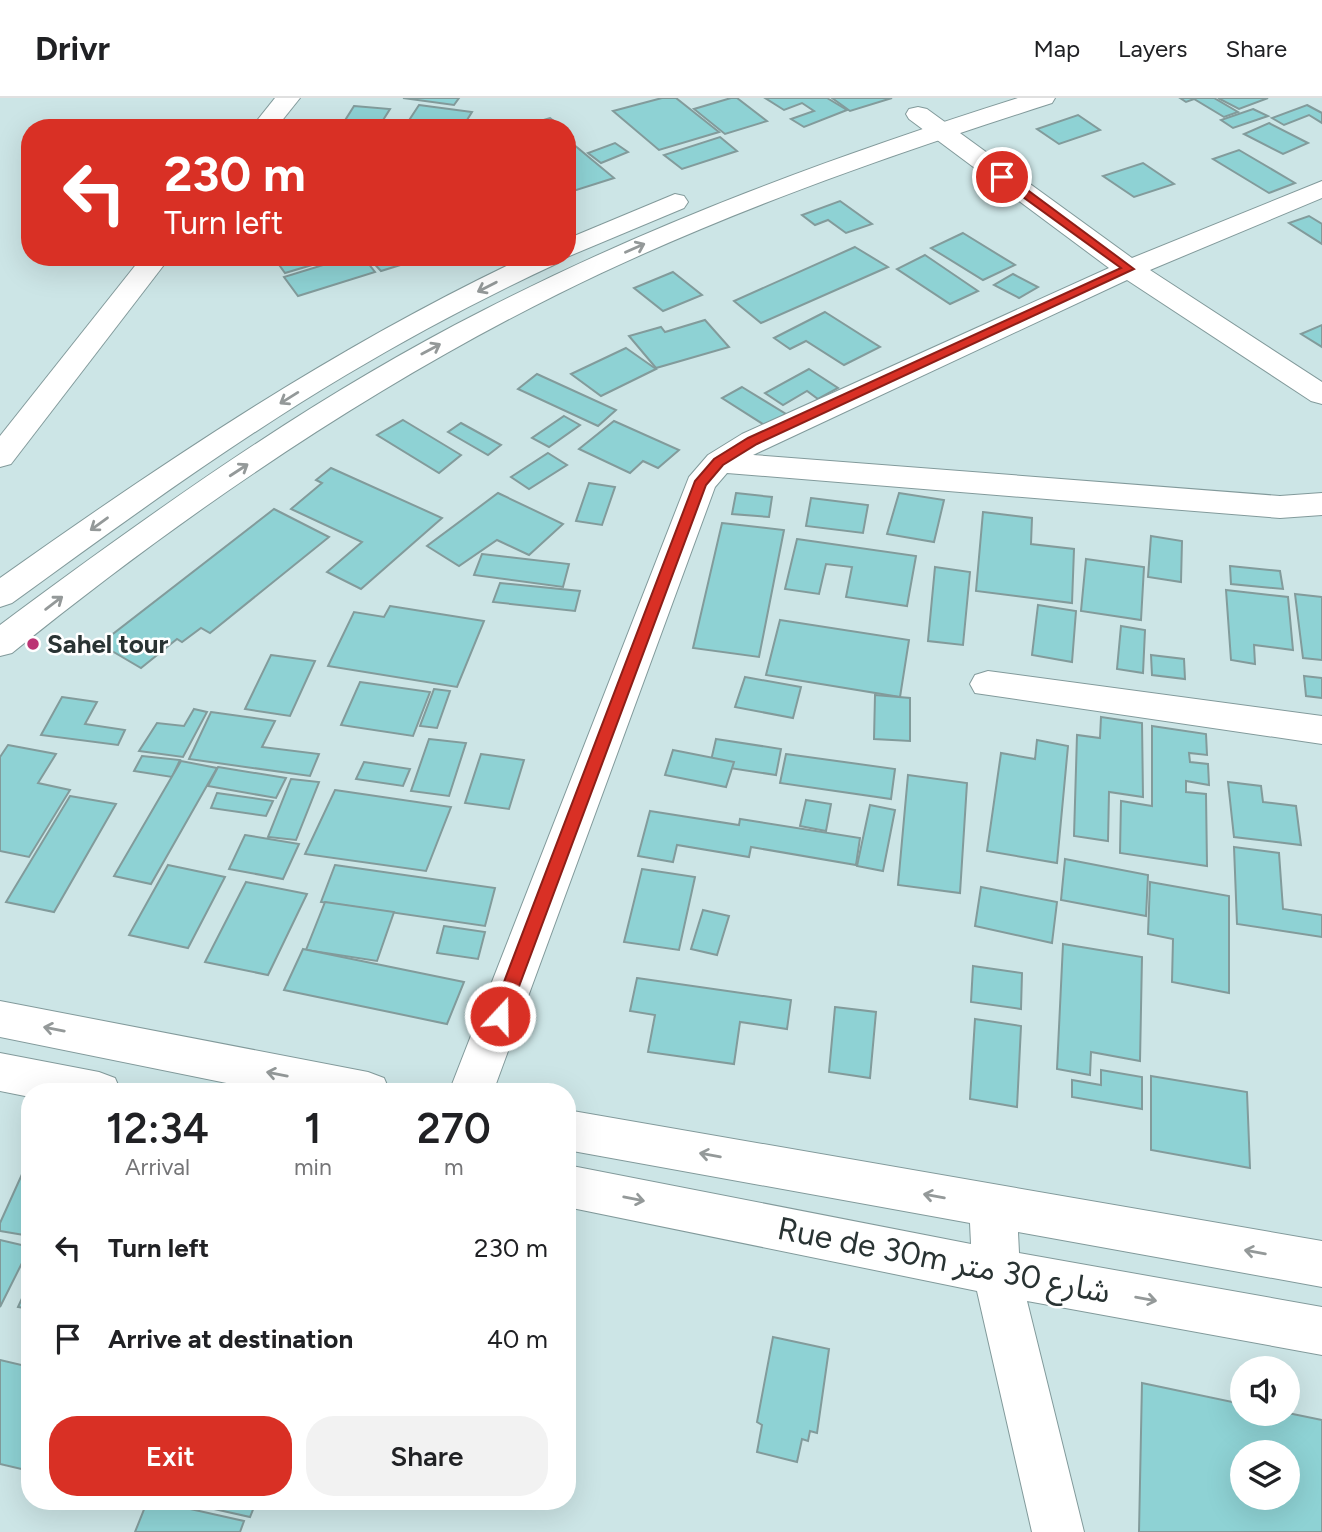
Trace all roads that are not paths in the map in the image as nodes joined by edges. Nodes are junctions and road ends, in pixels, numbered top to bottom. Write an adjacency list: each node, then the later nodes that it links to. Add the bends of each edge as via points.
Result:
1 (288, 98): 4 (street)
2 (971, 98): 5 (street)
3 (1043, 98): 5 (street)
4 (270, 119)
5 (929, 122): 6 (street); 14 (street); 20 (street, one-way to 5, via 204,492 418,356 549,287 686,226 846,163)
6 (832, 143)
7 (807, 152): 8 (street)
8 (721, 185)
9 (1322, 189): 14 (street)
10 (696, 194): 11 (street)
11 (576, 245)
12 (149, 266): 16 (street)
13 (530, 266): 19 (street, one-way to 19, via 376,344 172,472)
14 (1129, 269): 15 (street); 17 (street, via 752,441)
15 (1322, 396)
16 (0, 457)
17 (719, 462): 18 (street, via 1280,507); 27 (street, via 700,484)
18 (1322, 504)
19 (0, 595)
20 (0, 644)
21 (988, 684): 22 (street)
22 (1322, 730)
23 (0, 1019): 26 (street, one-way to 23)
24 (0, 1072): 25 (street)
25 (54, 1083)
26 (323, 1083)
27 (474, 1083)
28 (576, 1132): 30 (street, one-way to 28)
29 (576, 1188): 32 (street, Rue de 30m شارع 30 متر, one-way to 32)
30 (993, 1206): 31 (street, one-way to 30); 32 (street)
31 (1322, 1264)
32 (996, 1272): 33 (street, Rue de 30m شارع 30 متر, one-way to 33); 34 (street)
33 (1322, 1331)
34 (1058, 1532)

